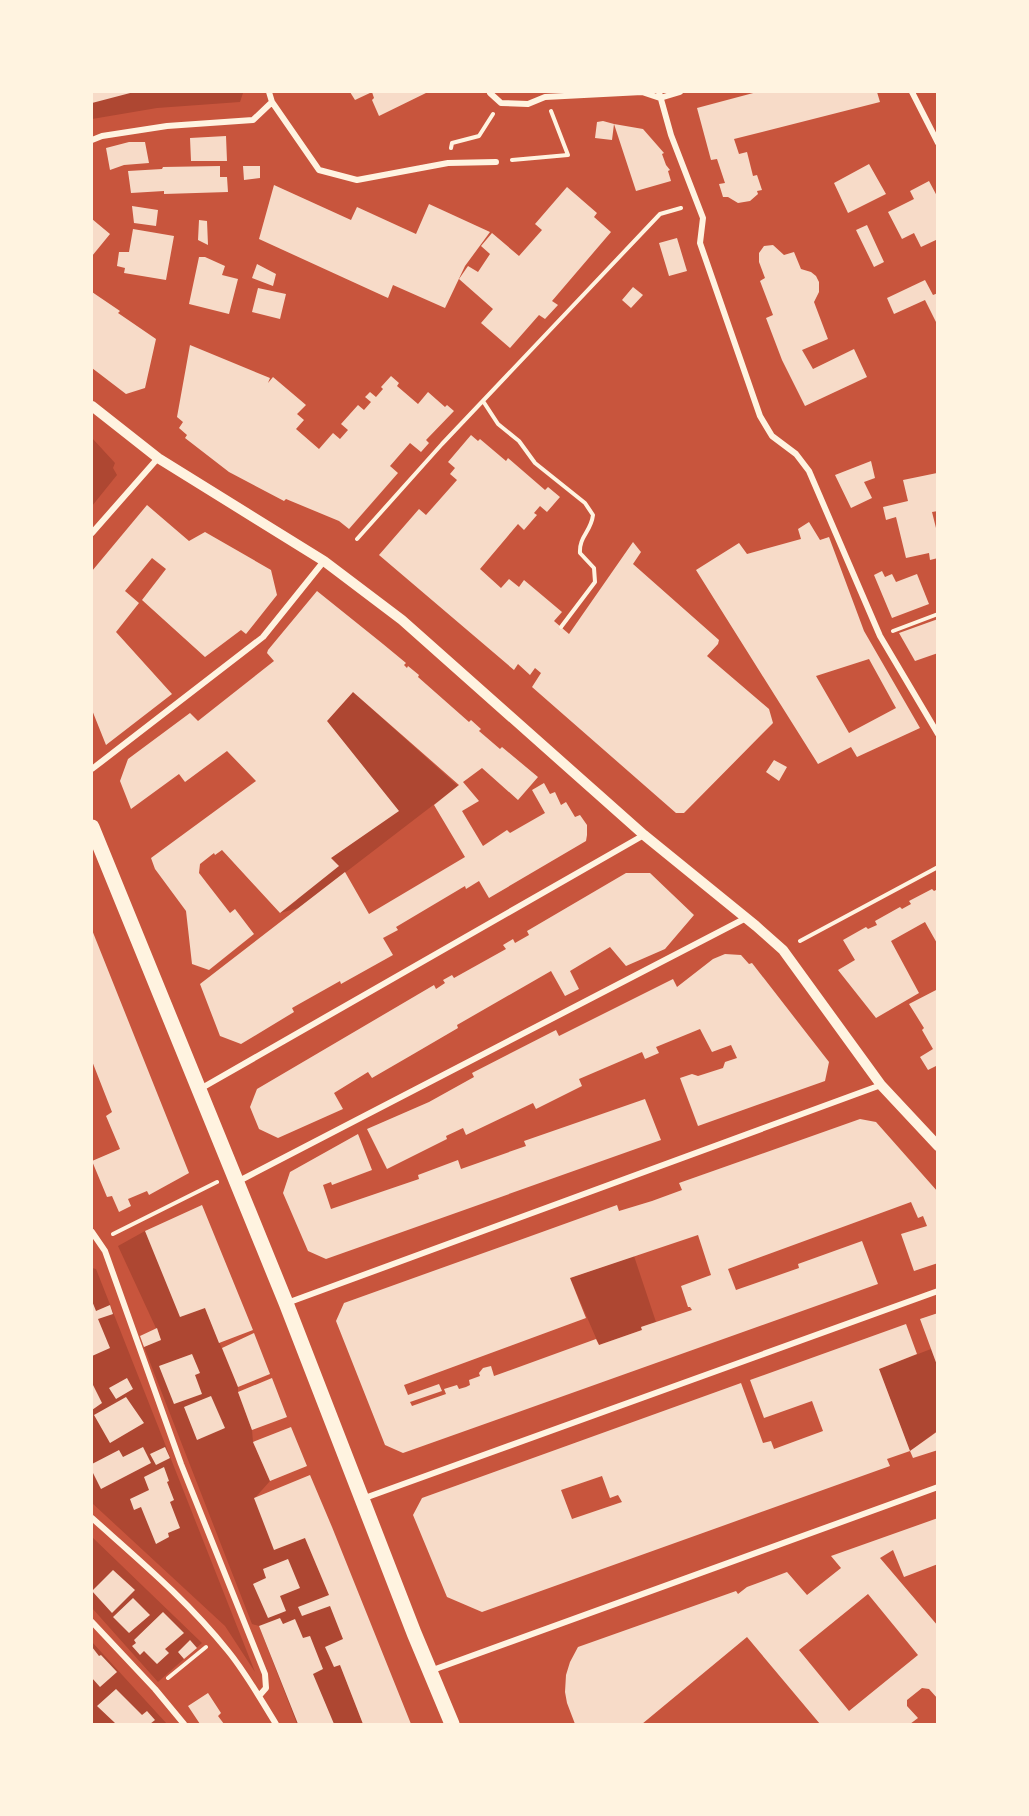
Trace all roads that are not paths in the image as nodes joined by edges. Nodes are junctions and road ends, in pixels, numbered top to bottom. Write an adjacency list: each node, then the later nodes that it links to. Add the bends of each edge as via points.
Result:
1 (269, 92): 6 (street)
2 (680, 92): 5 (street)
3 (912, 92): 8 (street)
4 (490, 93): 5 (street, via 501,103 528,104 545,97 642,92)
5 (659, 95): 14 (street, via 703,218 700,243 760,416 772,436 796,454 809,471 880,636)
6 (272, 102): 7 (street, via 253,120 168,126); 9 (street, via 319,170 357,180 448,163)
7 (92, 140)
8 (938, 143)
9 (496, 162)
10 (92, 406): 11 (street)
11 (158, 458): 12 (street); 13 (street)
12 (92, 533)
13 (324, 561): 15 (street, via 263,637); 17 (street, via 402,621)
14 (938, 734)
15 (92, 769)
16 (92, 827): 20 (main road)
17 (644, 835): 18 (street); 20 (street)
18 (746, 918): 19 (street, via 783,950); 22 (street)
19 (881, 1085): 21 (street); 25 (street)
20 (199, 1090): 22 (main road)
21 (938, 1146)
22 (235, 1178): 25 (main road)
23 (92, 1232): 31 (street, via 105,1251 181,1464 265,1674 266,1688)
24 (938, 1291): 27 (street)
25 (286, 1303): 27 (main road)
26 (938, 1487): 30 (street)
27 (362, 1499): 30 (main road)
28 (92, 1518): 31 (street, via 172,1590 229,1652)
29 (92, 1622): 32 (street, via 156,1689)
30 (430, 1671): 34 (main road)
31 (259, 1696): 33 (street)
32 (184, 1725)
33 (276, 1725)
34 (452, 1725)

